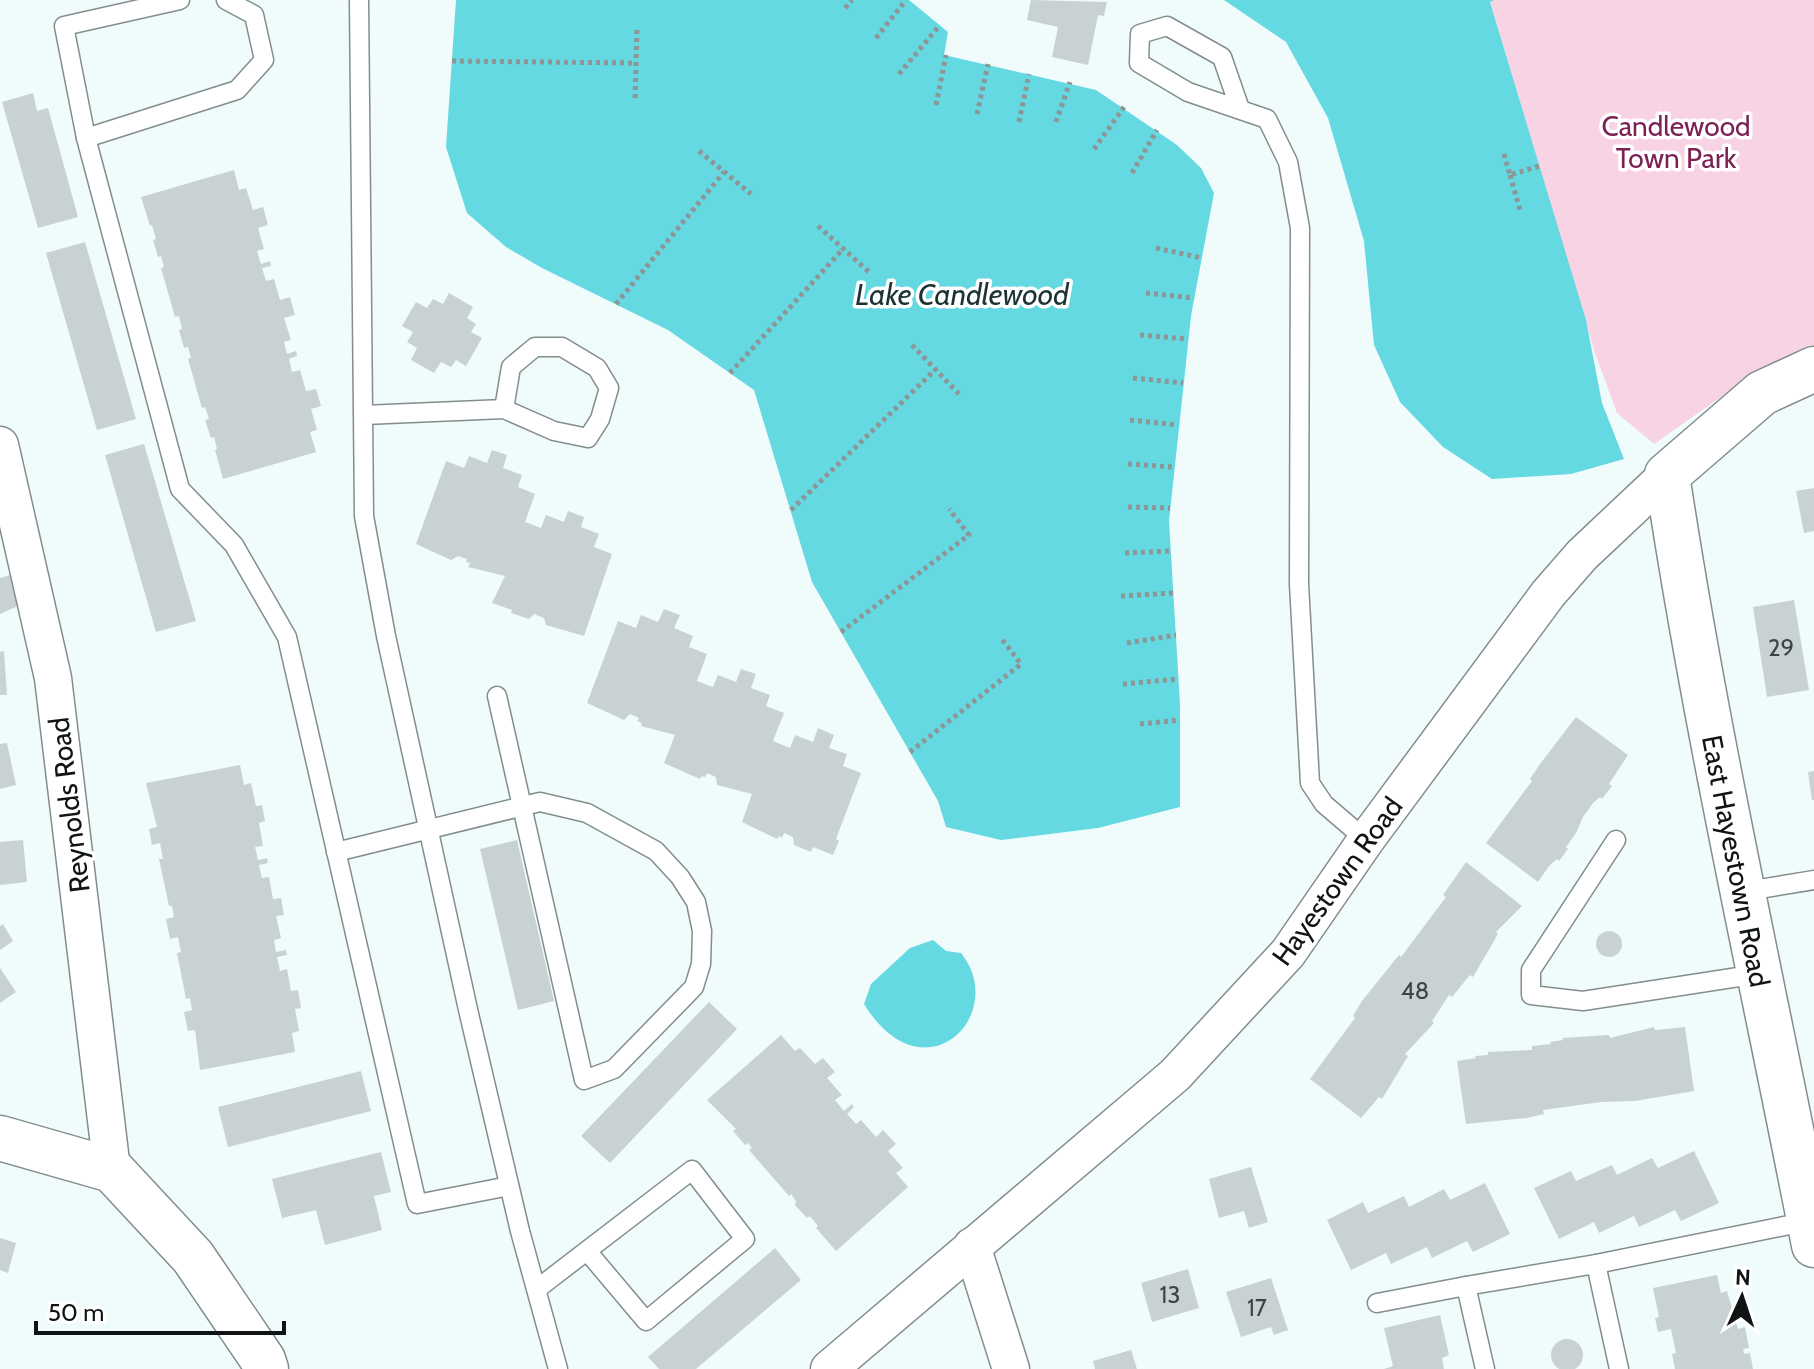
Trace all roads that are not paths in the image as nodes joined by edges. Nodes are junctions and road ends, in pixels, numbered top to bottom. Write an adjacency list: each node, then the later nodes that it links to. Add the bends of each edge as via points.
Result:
1 (180, 0): 5 (lane, via 64,26)
2 (226, 0): 5 (lane, via 254,15 264,60 237,90)
3 (359, 0): 8 (lane)
4 (1240, 109): 4 (lane, via 1188,92 1139,63 1140,34 1167,26 1222,57); 14 (lane, via 1267,119 1288,162 1300,228 1299,584 1310,783 1324,804)
5 (86, 138): 16 (lane, via 180,489 234,545 287,637)
6 (1814, 369): 10 (street, Hayestown Road, via 1762,393)
7 (504, 409): 7 (lane, via 554,431 588,438 609,388 597,368 562,347 535,347 511,367); 8 (lane)
8 (364, 415): 13 (lane, via 364,516)
9 (0, 445): 21 (street, Reynolds Road, via 53,678)
10 (1667, 475): 14 (street, Hayestown Road, via 1548,594); 18 (street, East Hayestown Road)
11 (497, 696): 12 (lane)
12 (522, 806): 12 (lane, via 540,802 587,813 656,851 696,902 702,931 694,987 614,1069 584,1080); 13 (lane)
13 (429, 830): 16 (lane); 22 (lane)
14 (1366, 840): 24 (street, Hayestown Road, via 1288,953 1175,1075)
15 (1616, 840): 19 (lane, via 1531,970 1531,995 1583,1001)
16 (336, 852): 22 (lane, via 417,1204)
17 (1814, 880): 18 (lane)
18 (1741, 892): 19 (street, East Hayestown Road)
19 (1758, 974): 23 (street, East Hayestown Road)
20 (0, 1138): 21 (street)
21 (112, 1170): 30 (street, via 193,1257)
22 (509, 1186): 28 (lane)
23 (1811, 1219): 26 (lane)
24 (972, 1246): 32 (street, Hayestown Road); 33 (street)
25 (587, 1251): 25 (lane, via 692,1170 745,1239 646,1321); 28 (lane)
26 (1596, 1264): 27 (lane); 35 (lane)
27 (1466, 1286): 29 (lane); 34 (lane)
28 (537, 1289): 31 (lane)
29 (1377, 1303)
30 (261, 1366)
31 (558, 1369)
32 (829, 1369)
33 (1011, 1369)
34 (1485, 1369)
35 (1619, 1369)

